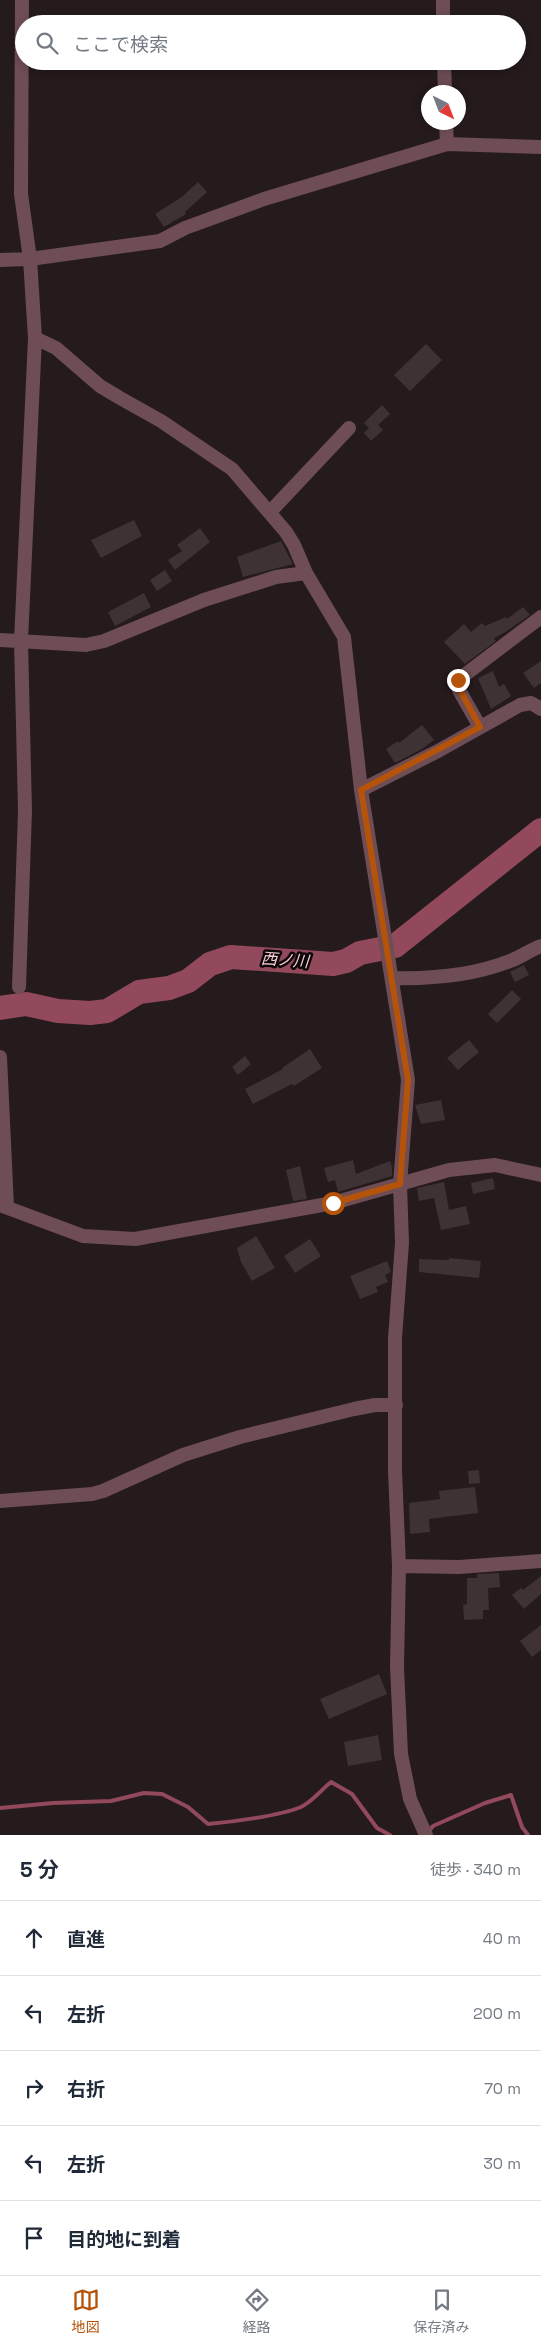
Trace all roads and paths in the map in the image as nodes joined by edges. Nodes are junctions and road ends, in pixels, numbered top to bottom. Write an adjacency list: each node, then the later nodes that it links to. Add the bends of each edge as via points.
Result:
1 (22, 0): 3 (street)
2 (443, 0): 4 (street)
3 (22, 15)
4 (443, 15)
5 (22, 70): 11 (street, via 21,194)
6 (444, 70): 7 (street)
7 (444, 85)
8 (446, 130): 9 (street)
9 (447, 144): 10 (street); 11 (street, via 264,199 185,228 160,241)
10 (541, 146)
11 (30, 259): 12 (street); 13 (street)
12 (0, 260)
13 (35, 338): 15 (street, via 56,348 100,386 161,420 232,469); 19 (street)
14 (349, 428): 15 (street)
15 (270, 512): 16 (street, via 294,545)
16 (306, 573): 19 (street, via 276,577 204,600 104,641 86,645); 22 (street, via 344,637)
17 (541, 617): 21 (street, via 458,680)
18 (0, 640): 19 (street)
19 (21, 641): 25 (street, via 25,811)
20 (541, 708): 21 (street, via 524,703)
21 (480, 727): 22 (street)
22 (361, 790): 24 (street)
23 (541, 946): 24 (street, via 512,961 471,974)
24 (392, 978): 28 (street, via 408,1080)
25 (19, 987)
26 (0, 1057): 29 (street)
27 (541, 1175): 28 (street, via 494,1165 449,1170)
28 (400, 1184): 29 (street, via 297,1210 136,1239 83,1236); 30 (street, via 402,1243 396,1308)
29 (3, 1206)
30 (396, 1405): 31 (street, via 354,1409 240,1437 183,1455 92,1494); 33 (street)
31 (0, 1501)
32 (541, 1561): 33 (street, via 459,1567)
33 (399, 1566): 34 (street, via 397,1667 401,1754 410,1799)
34 (426, 1835)

